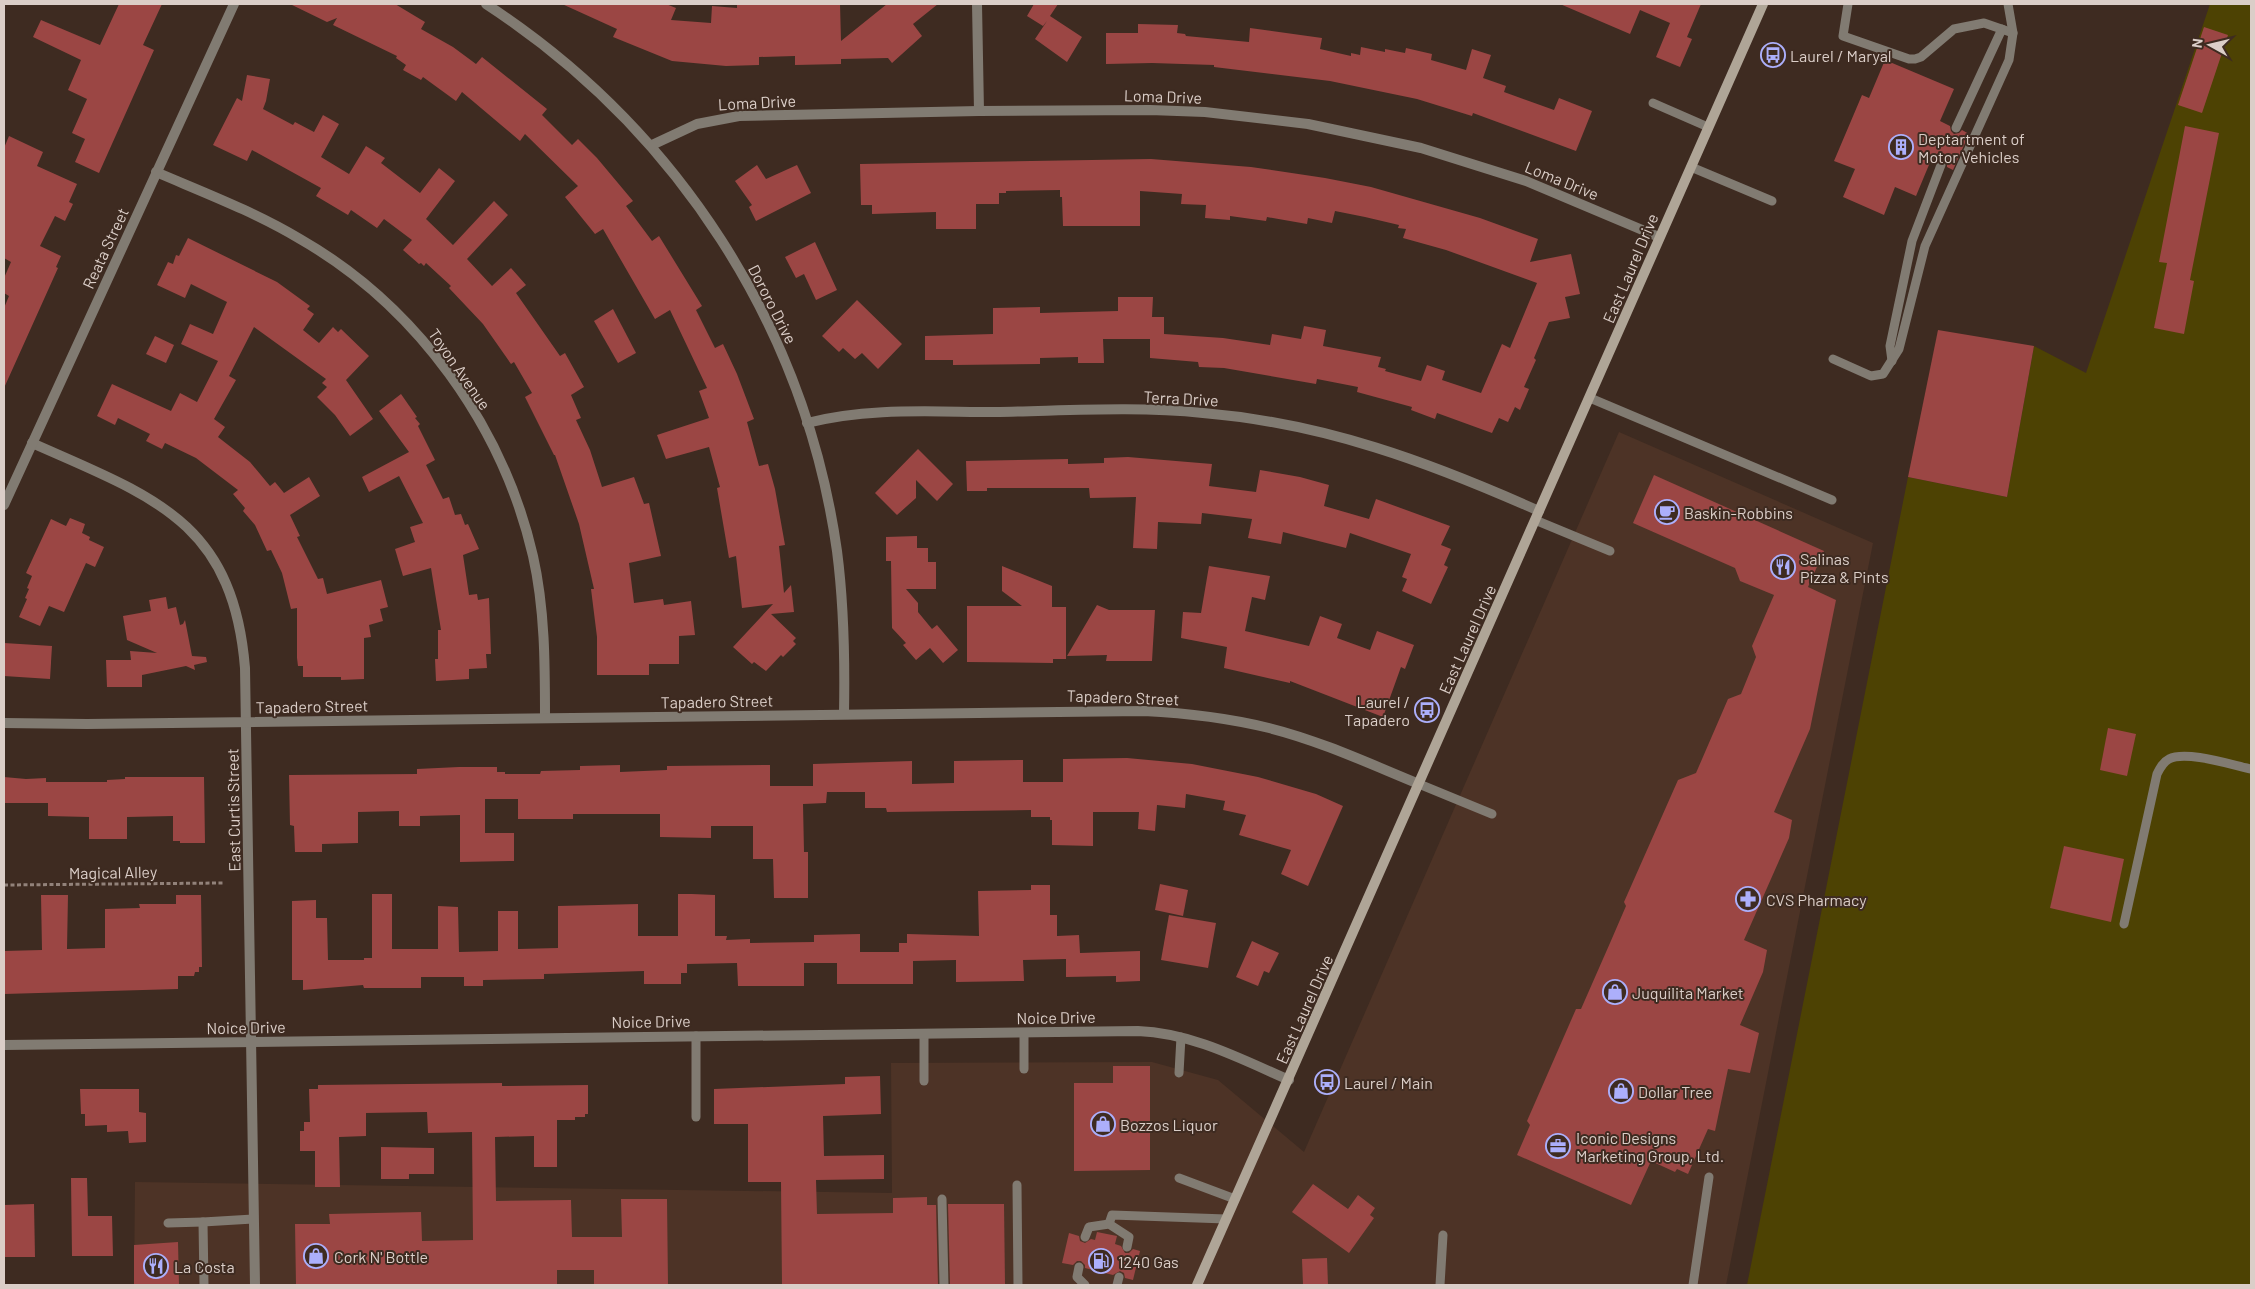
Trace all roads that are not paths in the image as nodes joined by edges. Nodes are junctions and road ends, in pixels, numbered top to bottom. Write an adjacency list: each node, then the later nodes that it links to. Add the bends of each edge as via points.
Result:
1 (234, 4): 16 (street, Reata Street)
2 (486, 4): 13 (street, Dororo Drive, via 570,67)
3 (977, 4): 10 (street)
4 (1763, 4): 11 (main road, East Laurel Drive)
5 (1848, 4): 7 (lane, via 1843,36 1909,59 1921,58 1954,29 1984,23)
6 (2008, 4): 8 (lane)
7 (2002, 29): 8 (lane); 12 (lane)
8 (2013, 33): 20 (lane, via 2008,60 1925,246 1899,349)
9 (1652, 102): 11 (lane)
10 (978, 111): 13 (street, Loma Drive, via 732,116 690,127); 18 (street, Loma Drive, via 1204,112 1347,131 1491,169)
11 (1708, 127): 15 (main road, East Laurel Drive)
12 (1956, 128)
13 (652, 145): 22 (street, Dororo Drive, via 711,224 746,281 776,340)
14 (1940, 165): 20 (lane, via 1912,241 1890,346)
15 (1691, 166): 17 (lane); 18 (main road, East Laurel Drive)
16 (156, 172): 23 (street, Reata Street); 29 (street, Toyon Avenue, via 273,223 332,259 404,319 449,374 503,468 526,529 534,559 542,626)
17 (1772, 201)
18 (1659, 237): 21 (main road, East Laurel Drive)
19 (1833, 360): 20 (lane, via 1871,376 1883,374)
20 (1892, 362)
21 (1590, 398): 24 (lane); 26 (main road, East Laurel Drive)
22 (807, 423): 26 (street, Terra Drive, via 856,413 1144,410 1230,416 1307,428 1387,449 1458,475); 28 (street, Dororo Drive, via 837,550 845,649)
23 (32, 443): 25 (street, Reata Street); 30 (street, East Curtis Street, via 146,496 200,540 222,576 238,615 244,653)
24 (1832, 500)
25 (4, 505)
26 (1537, 515): 27 (lane); 33 (main road, East Laurel Drive)
27 (1610, 551)
28 (844, 713): 29 (street, Tapadero Street); 33 (street, Tapadero Street, via 1122,711 1197,715 1244,722 1288,734)
29 (545, 718): 30 (street, Tapadero Street)
30 (246, 721): 31 (street, Tapadero Street); 40 (street, East Curtis Street)
31 (4, 723)
32 (2251, 769): 35 (lane, via 2186,756 2168,759 2161,765)
33 (1419, 784): 34 (lane); 44 (main road, East Laurel Drive)
34 (1492, 814)
35 (2124, 924)
36 (1024, 1033): 37 (street, Noice Drive); 39 (street, Noice Drive, via 1132,1031); 42 (lane)
37 (924, 1034): 38 (street, Noice Drive); 45 (lane)
38 (696, 1036): 40 (street, Noice Drive); 46 (lane)
39 (1181, 1037): 43 (lane); 44 (street, Noice Drive)
40 (250, 1042): 41 (street, Noice Drive); 52 (street, East Curtis Street)
41 (4, 1045)
42 (1024, 1069)
43 (1179, 1074)
44 (1289, 1080): 51 (main road, East Laurel Drive)
45 (924, 1082)
46 (696, 1117)
47 (1709, 1177): 68 (lane)
48 (1178, 1178): 51 (lane)
49 (1017, 1185): 64 (lane)
50 (942, 1199): 63 (lane)
51 (1235, 1199): 53 (main road, East Laurel Drive)
52 (253, 1219): 54 (lane); 62 (street, East Curtis Street)
53 (1226, 1219): 56 (lane, via 1112,1215); 66 (main road, East Laurel Drive)
54 (203, 1222): 55 (lane); 61 (lane)
55 (168, 1223)
56 (1109, 1224): 58 (lane, via 1089,1227); 59 (lane, via 1129,1237)
57 (1443, 1235): 67 (lane)
58 (1085, 1237)
59 (1127, 1248)
60 (1079, 1267): 65 (lane, via 1076,1277)
61 (204, 1285)
62 (255, 1285)
63 (944, 1285)
64 (1018, 1285)
65 (1085, 1285)
66 (1197, 1285)
67 (1440, 1285)
68 (1692, 1285)

